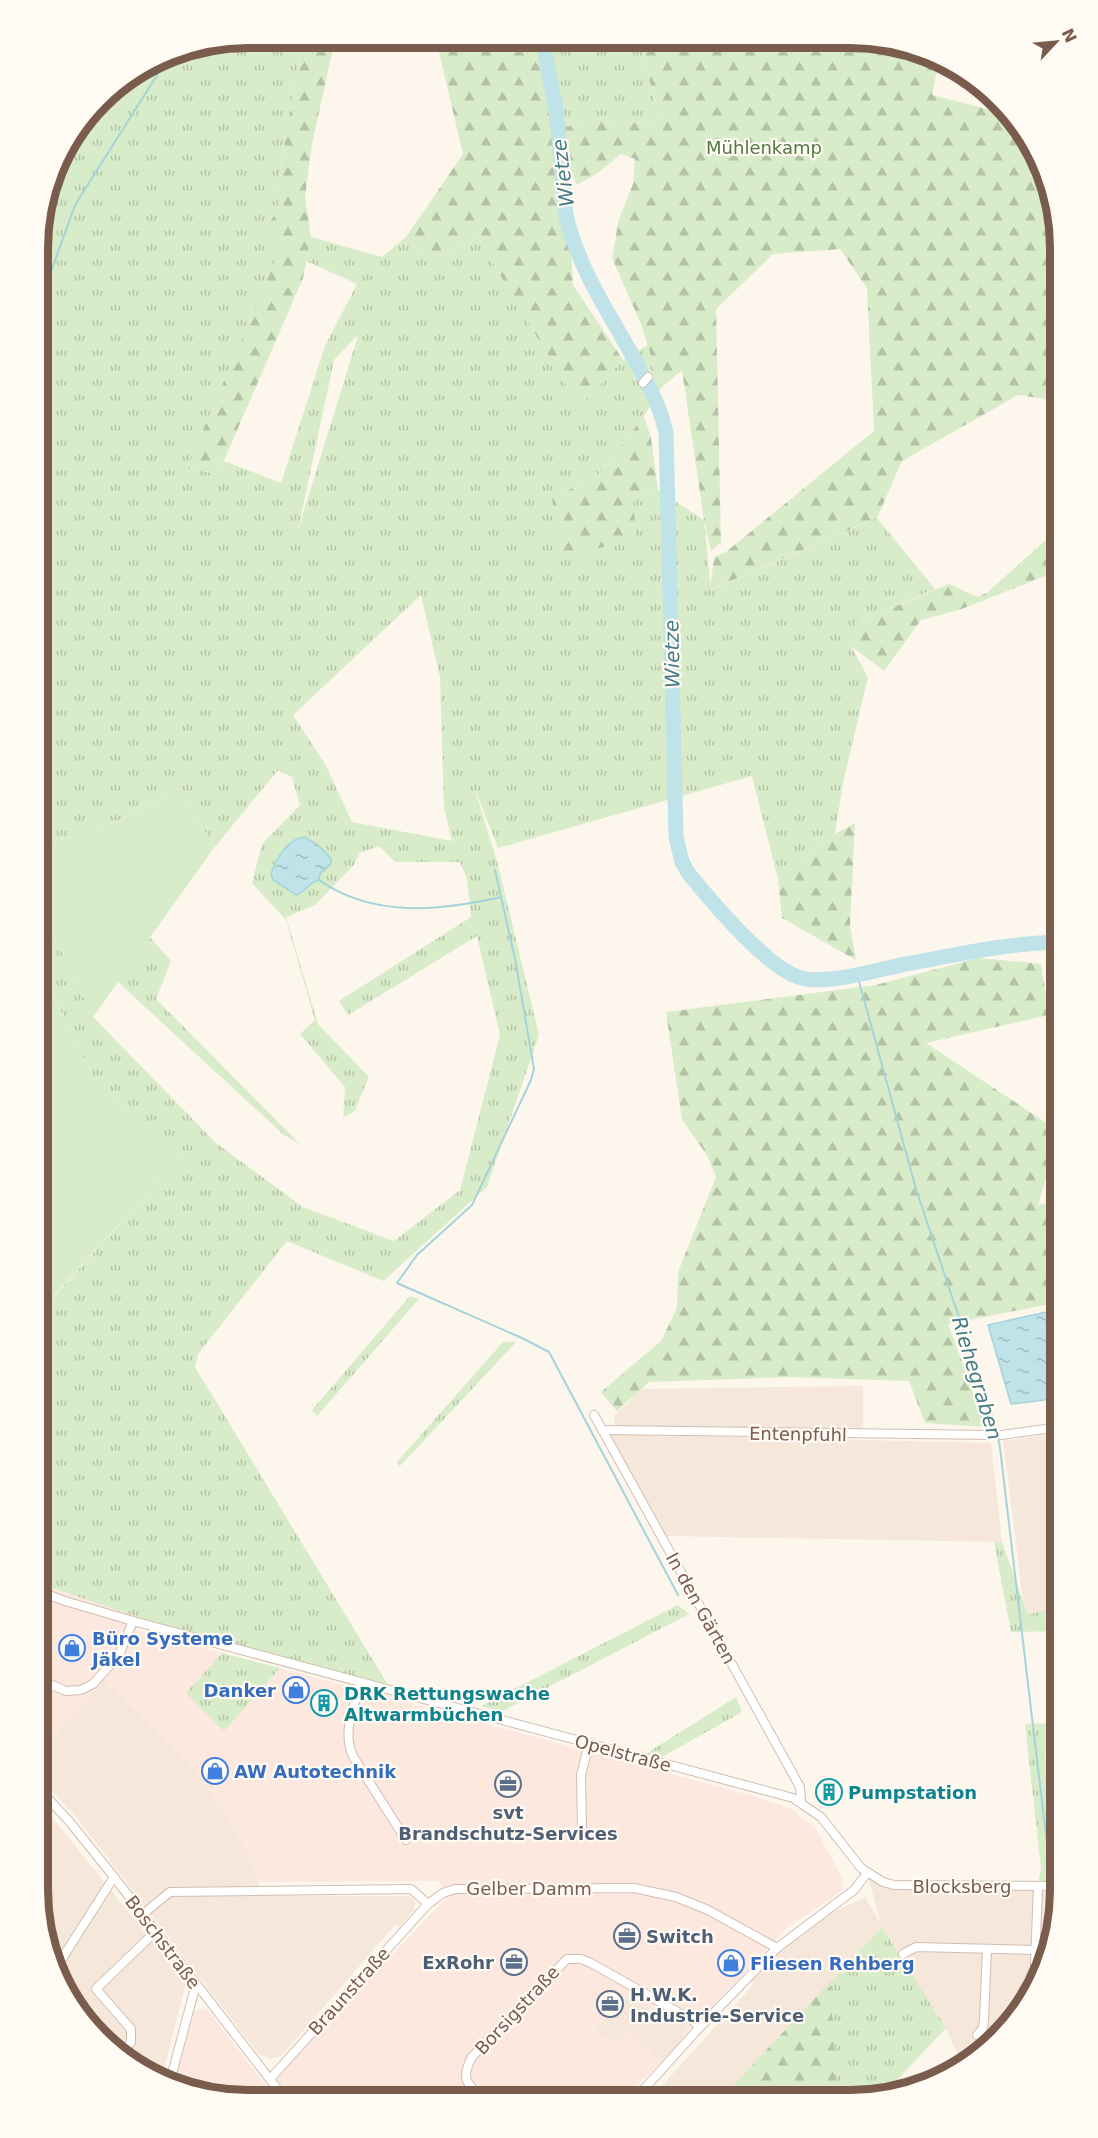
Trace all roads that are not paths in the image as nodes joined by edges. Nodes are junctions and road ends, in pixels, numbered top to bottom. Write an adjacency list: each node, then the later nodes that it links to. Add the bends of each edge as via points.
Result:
1 (594, 1415): 3 (street, In den Gärten)
2 (1050, 1428): 3 (street, Entenpfuhl, via 998,1435)
3 (602, 1430): 10 (street, In den Gärten, via 801,1787)
4 (48, 1595): 5 (street, Opelstraße)
5 (133, 1621): 6 (street, Opelstraße); 7 (street, via 119,1655 93,1684 66,1691)
6 (361, 1682): 8 (street, Opelstraße); 12 (street, via 348,1744)
7 (48, 1683)
8 (589, 1744): 10 (street, Opelstraße); 11 (street, via 581,1775)
9 (48, 1799): 14 (street, Boschstraße)
10 (801, 1802): 13 (street, Opelstraße, via 821,1817)
11 (582, 1828)
12 (406, 1840)
13 (867, 1873): 15 (street, Blocksberg, via 894,1886); 20 (street, via 854,1890)
14 (114, 1877): 18 (street, Boschstraße); 24 (street)
15 (1038, 1886): 16 (street, Blocksberg); 22 (street)
16 (1050, 1886)
17 (428, 1904): 18 (street, via 411,1890 170,1892); 20 (street, Gelber Damm, via 455,1889 634,1888 676,1897 708,1910); 31 (street, Braunstraße)
18 (143, 1914): 19 (street, Boschstraße)
19 (156, 1931): 26 (street, Boschstraße); 29 (street, via 96,1989 131,2030)
20 (777, 1948): 27 (street)
21 (987, 1949): 22 (street); 23 (street, via 916,1947); 28 (street, via 984,2019)
22 (1036, 1950): 25 (street)
23 (903, 1954)
24 (61, 1960)
25 (1035, 1963)
26 (196, 1984): 30 (street); 31 (street, Boschstraße)
27 (700, 2027): 33 (street, Borsigstraße, via 591,1963 567,1959 472,2057 465,2077); 34 (street)
28 (977, 2035)
29 (126, 2048)
30 (172, 2075)
31 (270, 2079): 32 (street, Boschstraße)
32 (278, 2090)
33 (473, 2090)
34 (643, 2090)

